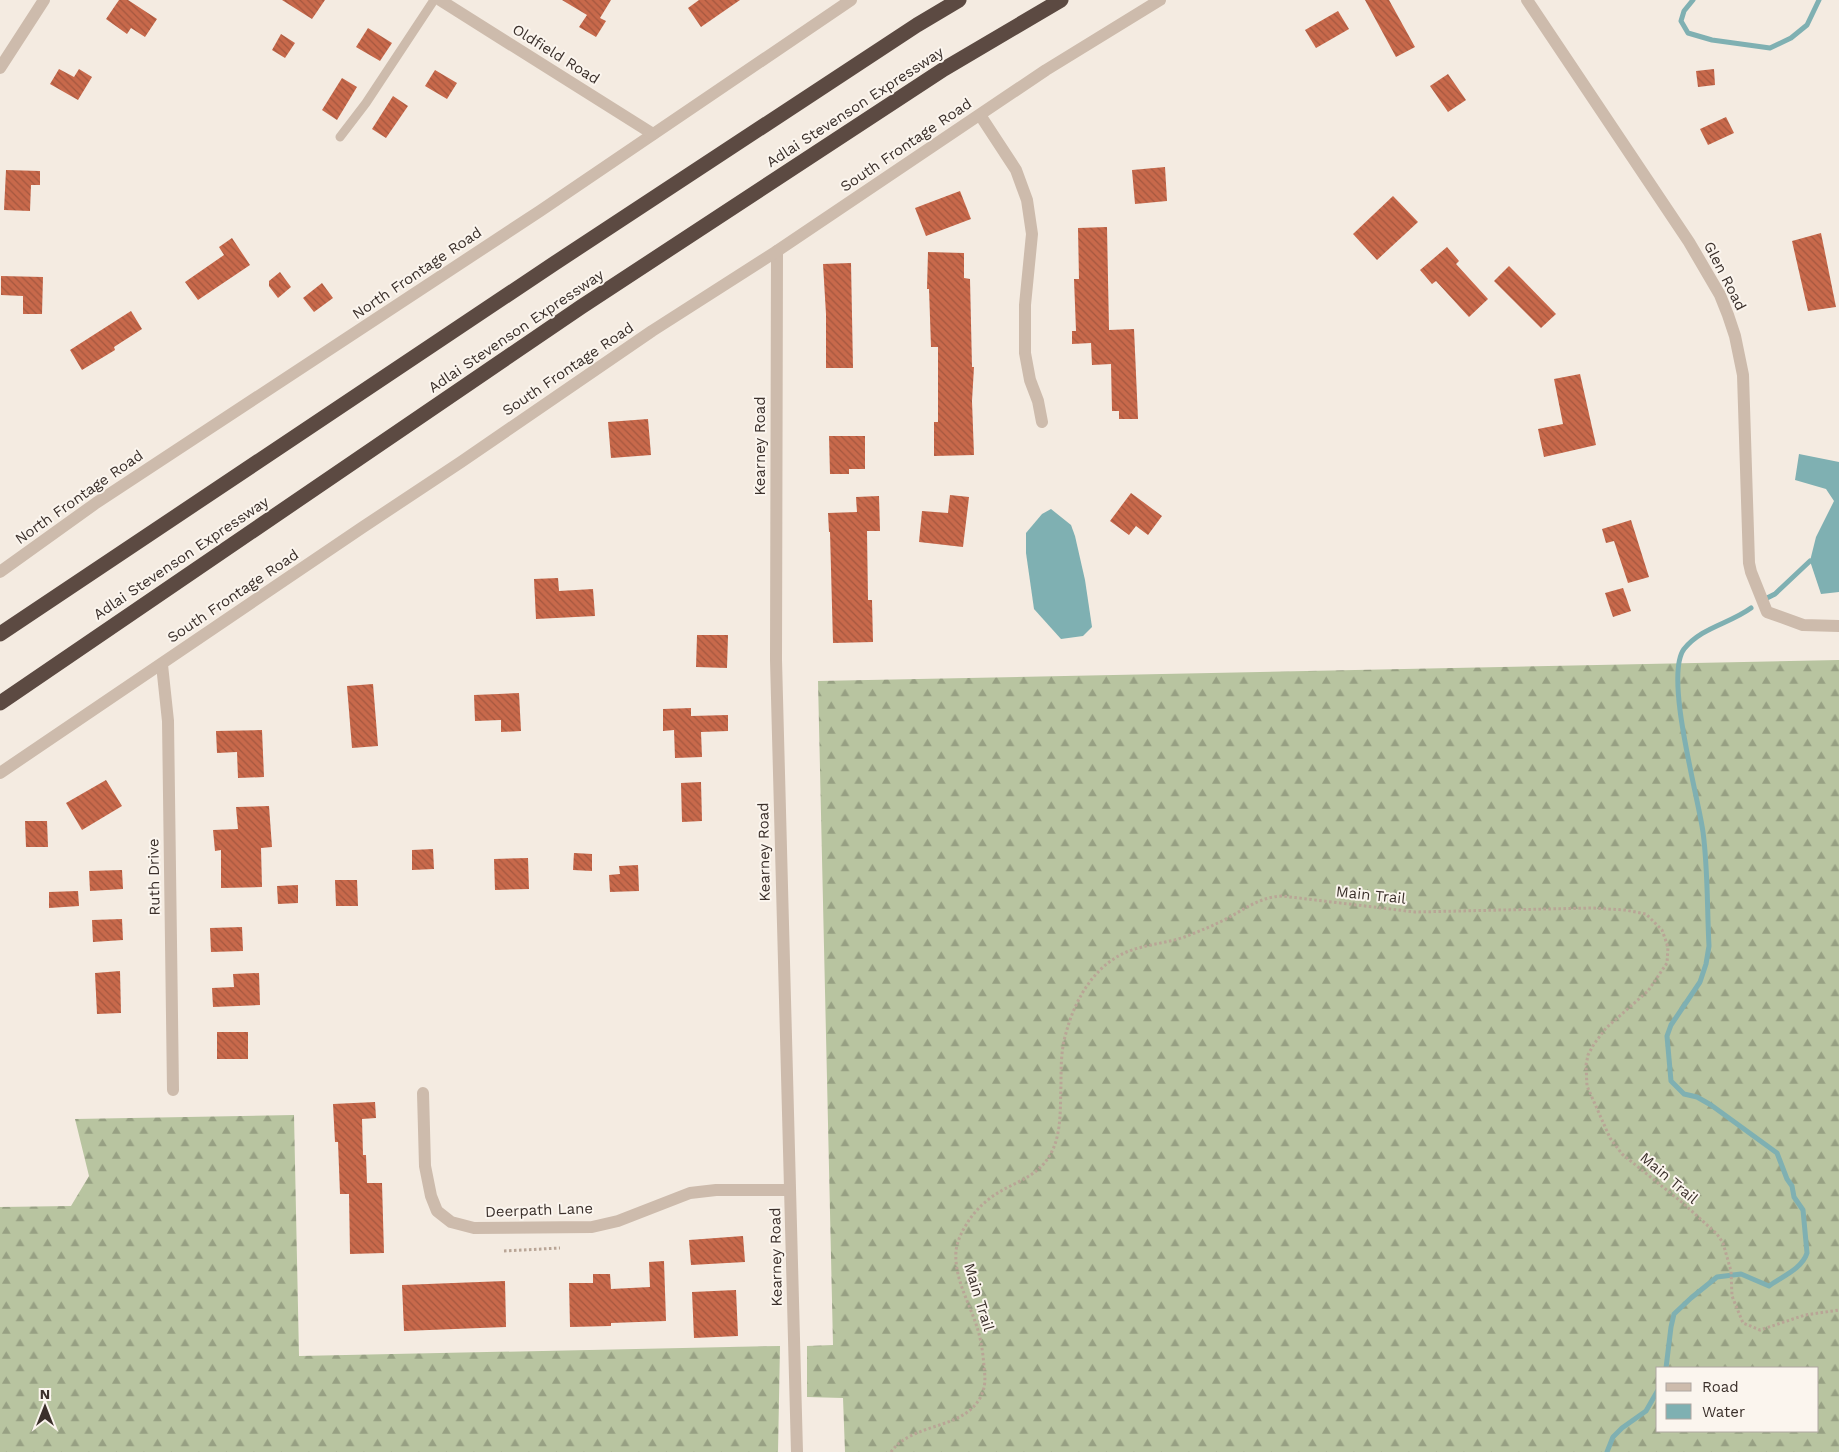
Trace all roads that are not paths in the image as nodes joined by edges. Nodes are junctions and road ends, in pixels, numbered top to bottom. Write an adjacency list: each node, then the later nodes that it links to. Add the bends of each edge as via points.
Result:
1 (44, 0): 9 (street)
2 (434, 0): 12 (lane)
3 (440, 0): 11 (street, Oldfield Road)
4 (850, 0): 11 (street, North Frontage Road)
5 (959, 0): 17 (highway, via 555,263)
6 (1061, 0): 19 (highway, Adlai Stevenson Expressway, via 944,69 582,307)
7 (1160, 0): 10 (street, South Frontage Road)
8 (1527, 0): 16 (street, Glen Road, via 1689,242 1728,315 1740,356 1743,384 1749,563 1767,612 1803,625)
9 (0, 68)
10 (980, 115): 13 (street, South Frontage Road); 14 (street, via 1016,170 1027,200 1032,234 1025,305 1025,345 1030,380)
11 (653, 134): 15 (street, North Frontage Road, via 96,503)
12 (340, 137)
13 (777, 250): 18 (street, South Frontage Road, via 652,331); 23 (street, Kearney Road, via 776,660)
14 (1042, 422)
15 (0, 572)
16 (1839, 626)
17 (0, 634)
18 (162, 664): 20 (street, South Frontage Road); 21 (street, Ruth Drive, via 168,721)
19 (0, 703)
20 (0, 773)
21 (173, 1090)
22 (423, 1093): 23 (street, Deerpath Lane, via 425,1166 431,1196 437,1211 451,1222 474,1228 592,1227 618,1221 690,1193)
23 (790, 1190): 24 (street, Kearney Road)
24 (797, 1452)

